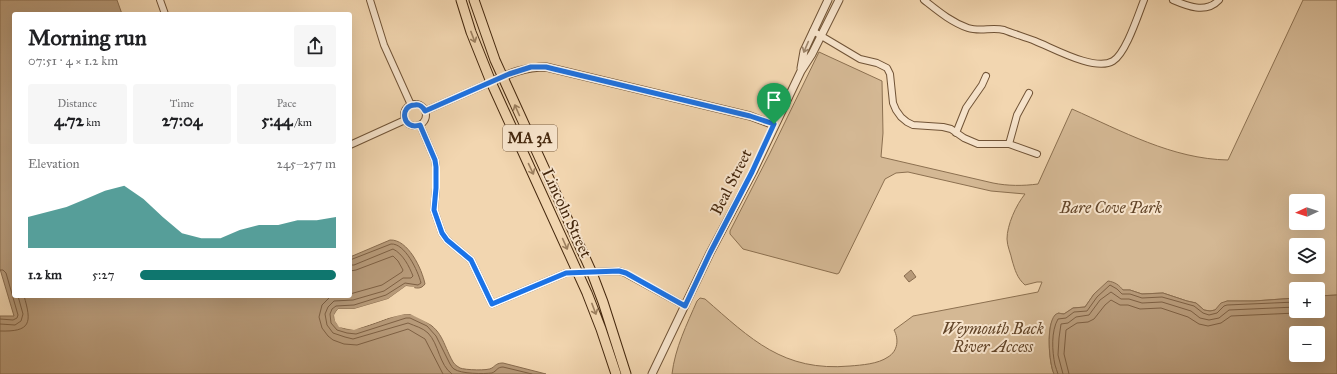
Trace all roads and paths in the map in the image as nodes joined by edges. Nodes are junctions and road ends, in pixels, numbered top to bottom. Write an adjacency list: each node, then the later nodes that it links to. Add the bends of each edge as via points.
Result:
1 (160, 0): 11 (street)
2 (370, 0): 19 (street, via 384,45)
3 (461, 0): 17 (main road, Lincoln Street / MA 3A, one-way to 17)
4 (474, 0): 16 (main road, Lincoln Street / MA 3A)
5 (828, 0): 12 (street, Beal Street)
6 (839, 0): 13 (street, Beal Street)
7 (924, 0): 8 (street, via 952,20 969,28 1001,30 1084,62 1103,64 1112,62 1122,52)
8 (1144, 0)
9 (1173, 0): 10 (street, via 1198,8 1210,6)
10 (1219, 0)
11 (164, 12)
12 (813, 31): 13 (street); 14 (street, Beal Street, one-way to 14, via 804,52)
13 (821, 36): 14 (street, Beal Street); 24 (street, via 860,59 887,68 893,103 907,122 914,125 943,127)
14 (801, 71): 22 (street, Beal Street)
15 (986, 76): 24 (street, via 966,108)
16 (502, 77): 17 (street); 22 (street, via 531,67 546,67); 29 (main road, Lincoln Street / MA 3A, one-way to 16)
17 (491, 82): 20 (street); 28 (main road, Lincoln Street / MA 3A, one-way to 28)
18 (1029, 93): 26 (street, via 1017,115)
19 (411, 105): 20 (street, via 420,105); 21 (street, via 406,109)
20 (425, 111): 23 (street, via 425,121)
21 (405, 120): 23 (street, via 410,125); 25 (street)
22 (774, 124): 30 (street, Beal Street)
23 (420, 125): 28 (street, via 435,160 434,210 442,233 471,260 492,304 566,273)
24 (956, 132): 26 (street, via 978,144)
25 (352, 143)
26 (1009, 144): 27 (street)
27 (1037, 154)
28 (578, 273): 29 (street); 33 (main road, Lincoln Street / MA 3A, one-way to 33)
29 (592, 273): 30 (street, via 626,273); 32 (main road, Lincoln Street / MA 3A)
30 (685, 306): 31 (street, Beal Street)
31 (653, 372): 34 (street, Beal Street)
32 (628, 373)
33 (616, 374)
34 (645, 374)

